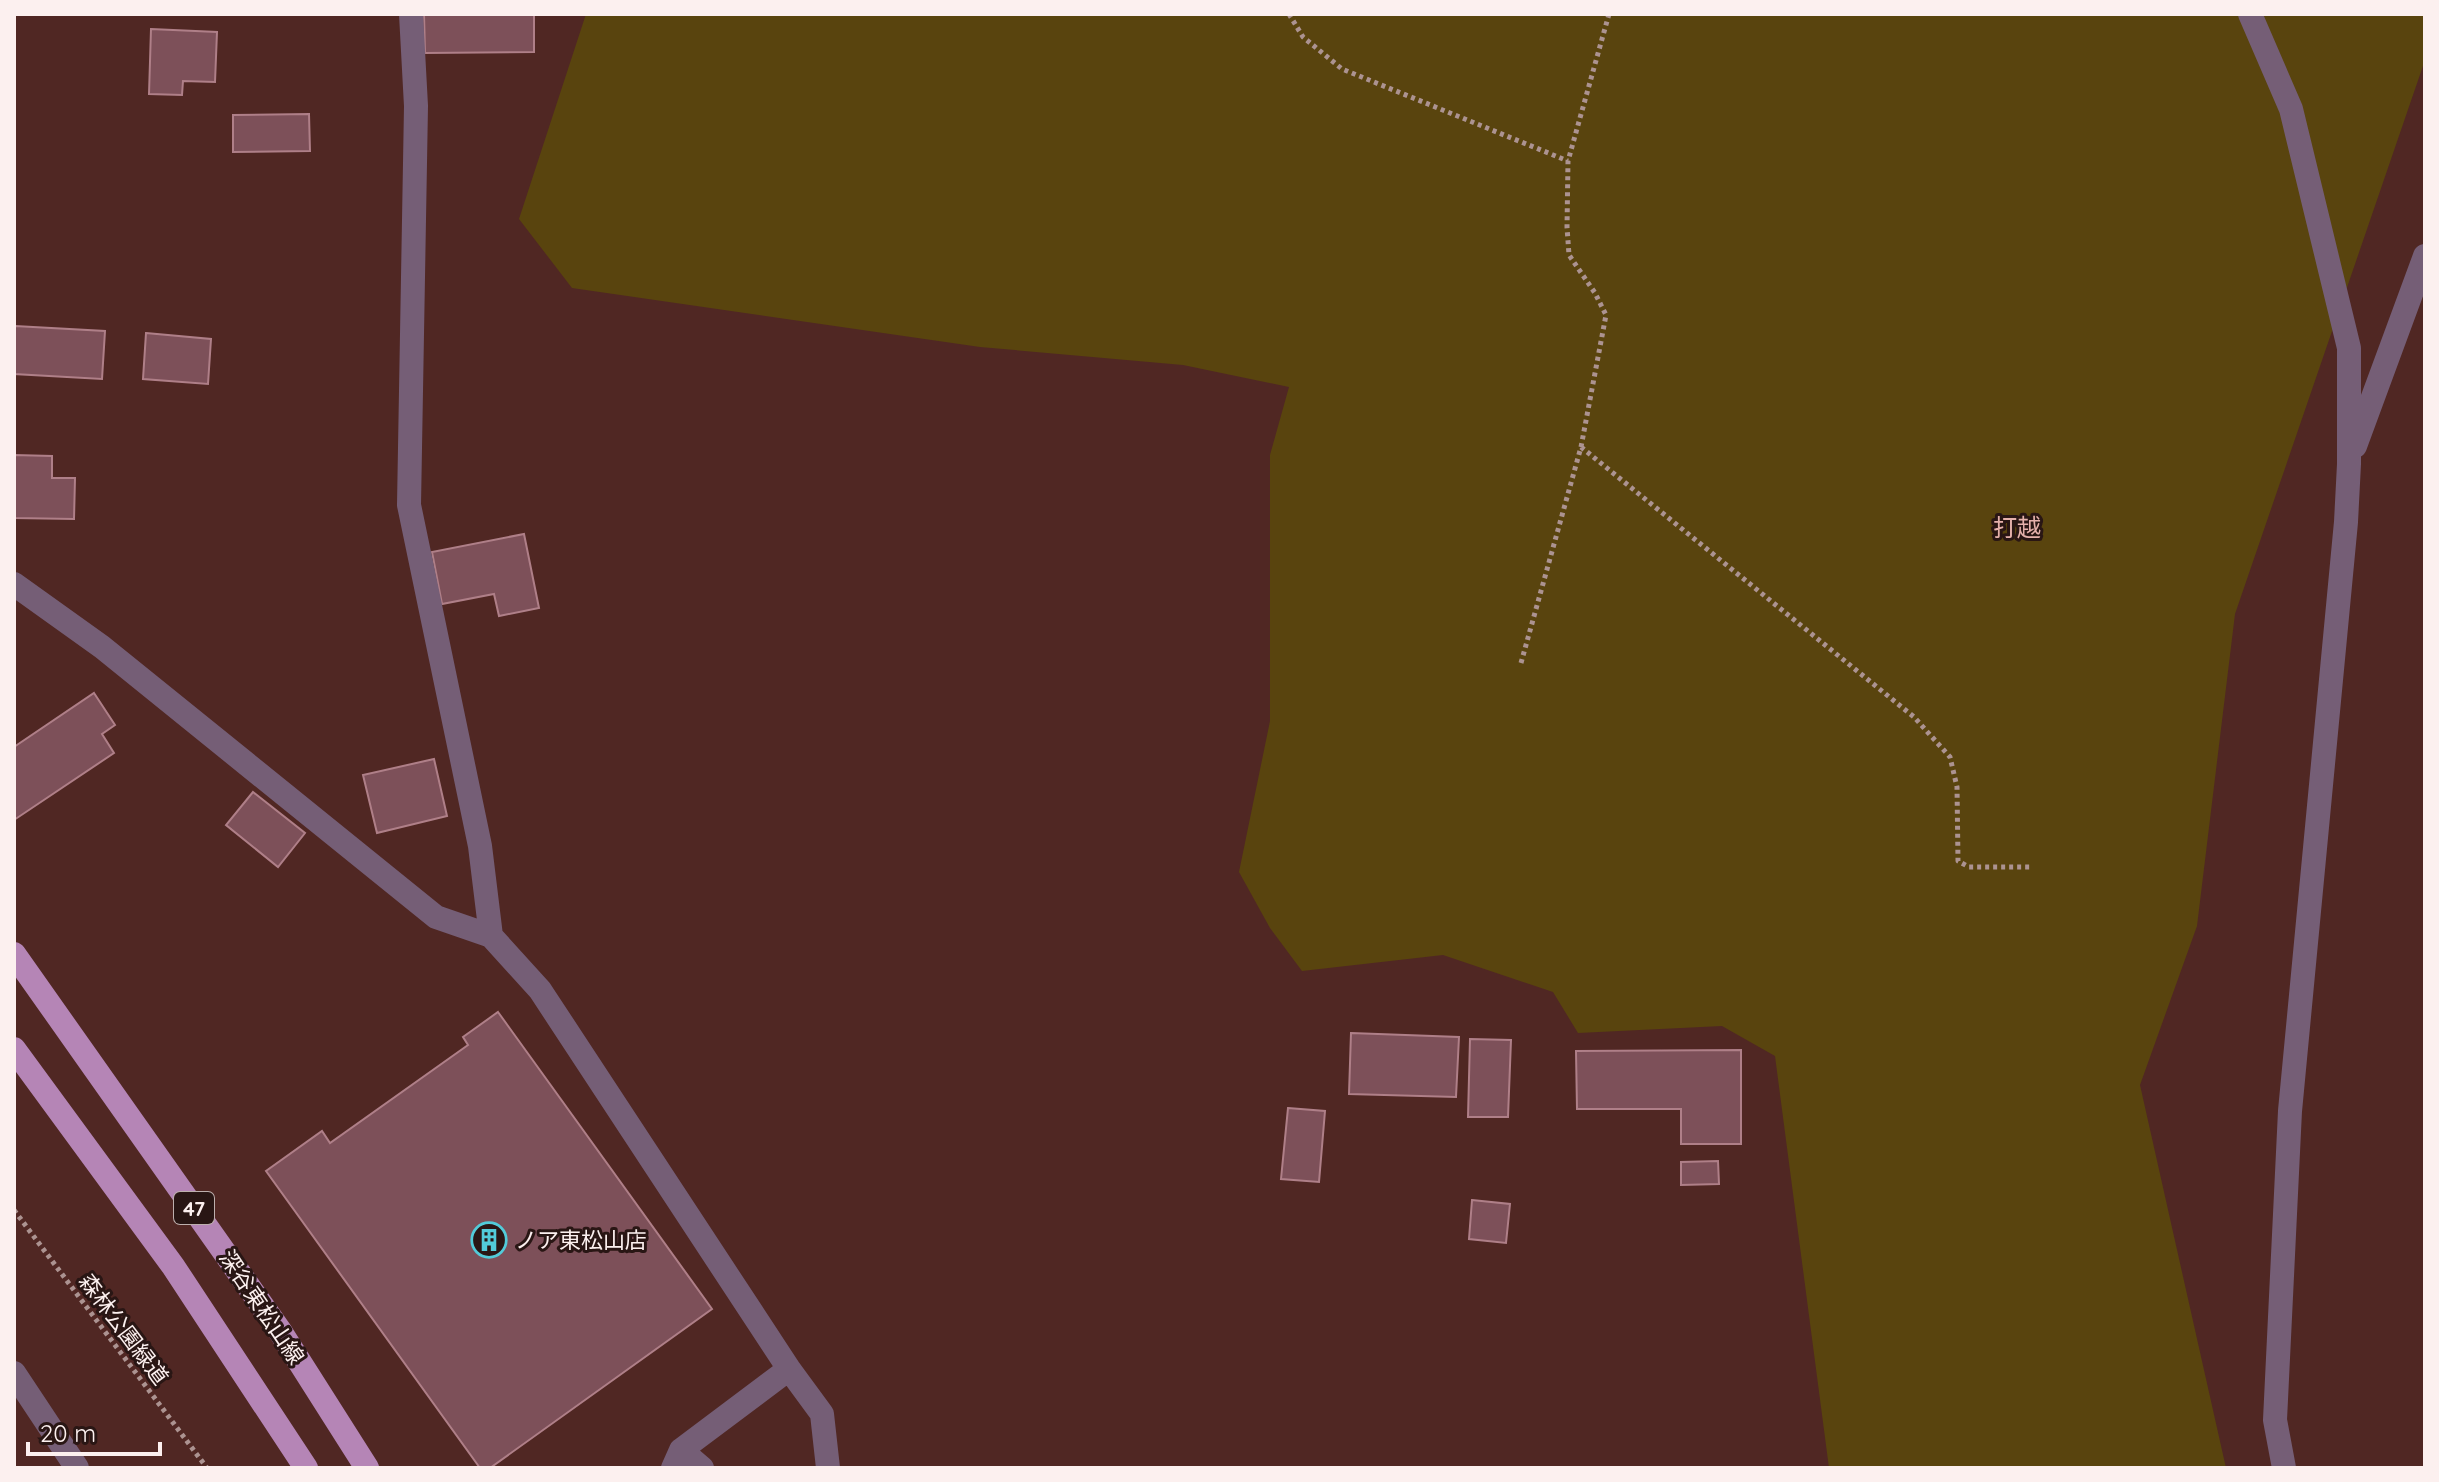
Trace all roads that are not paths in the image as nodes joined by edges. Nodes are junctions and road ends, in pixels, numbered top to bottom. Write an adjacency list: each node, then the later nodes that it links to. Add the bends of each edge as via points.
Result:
1 (411, 14): 6 (street, via 416,106 409,505 480,846)
2 (2250, 14): 4 (street, via 2291,109 2349,348)
3 (2425, 256): 4 (street)
4 (2349, 464): 17 (street, via 2290,1111 2275,1420)
5 (14, 584): 6 (street, via 102,647 436,917)
6 (491, 936): 9 (street, via 540,990)
7 (14, 954): 14 (main road, 深谷東松山線 / 47, via 280,1331)
8 (14, 1049): 13 (main road, 47, via 173,1266)
9 (789, 1369): 11 (street); 16 (street, via 822,1414)
10 (14, 1373): 12 (street)
11 (677, 1459): 15 (street)
12 (77, 1468)
13 (306, 1468)
14 (367, 1468)
15 (702, 1468)
16 (828, 1468)
17 (2284, 1468)

